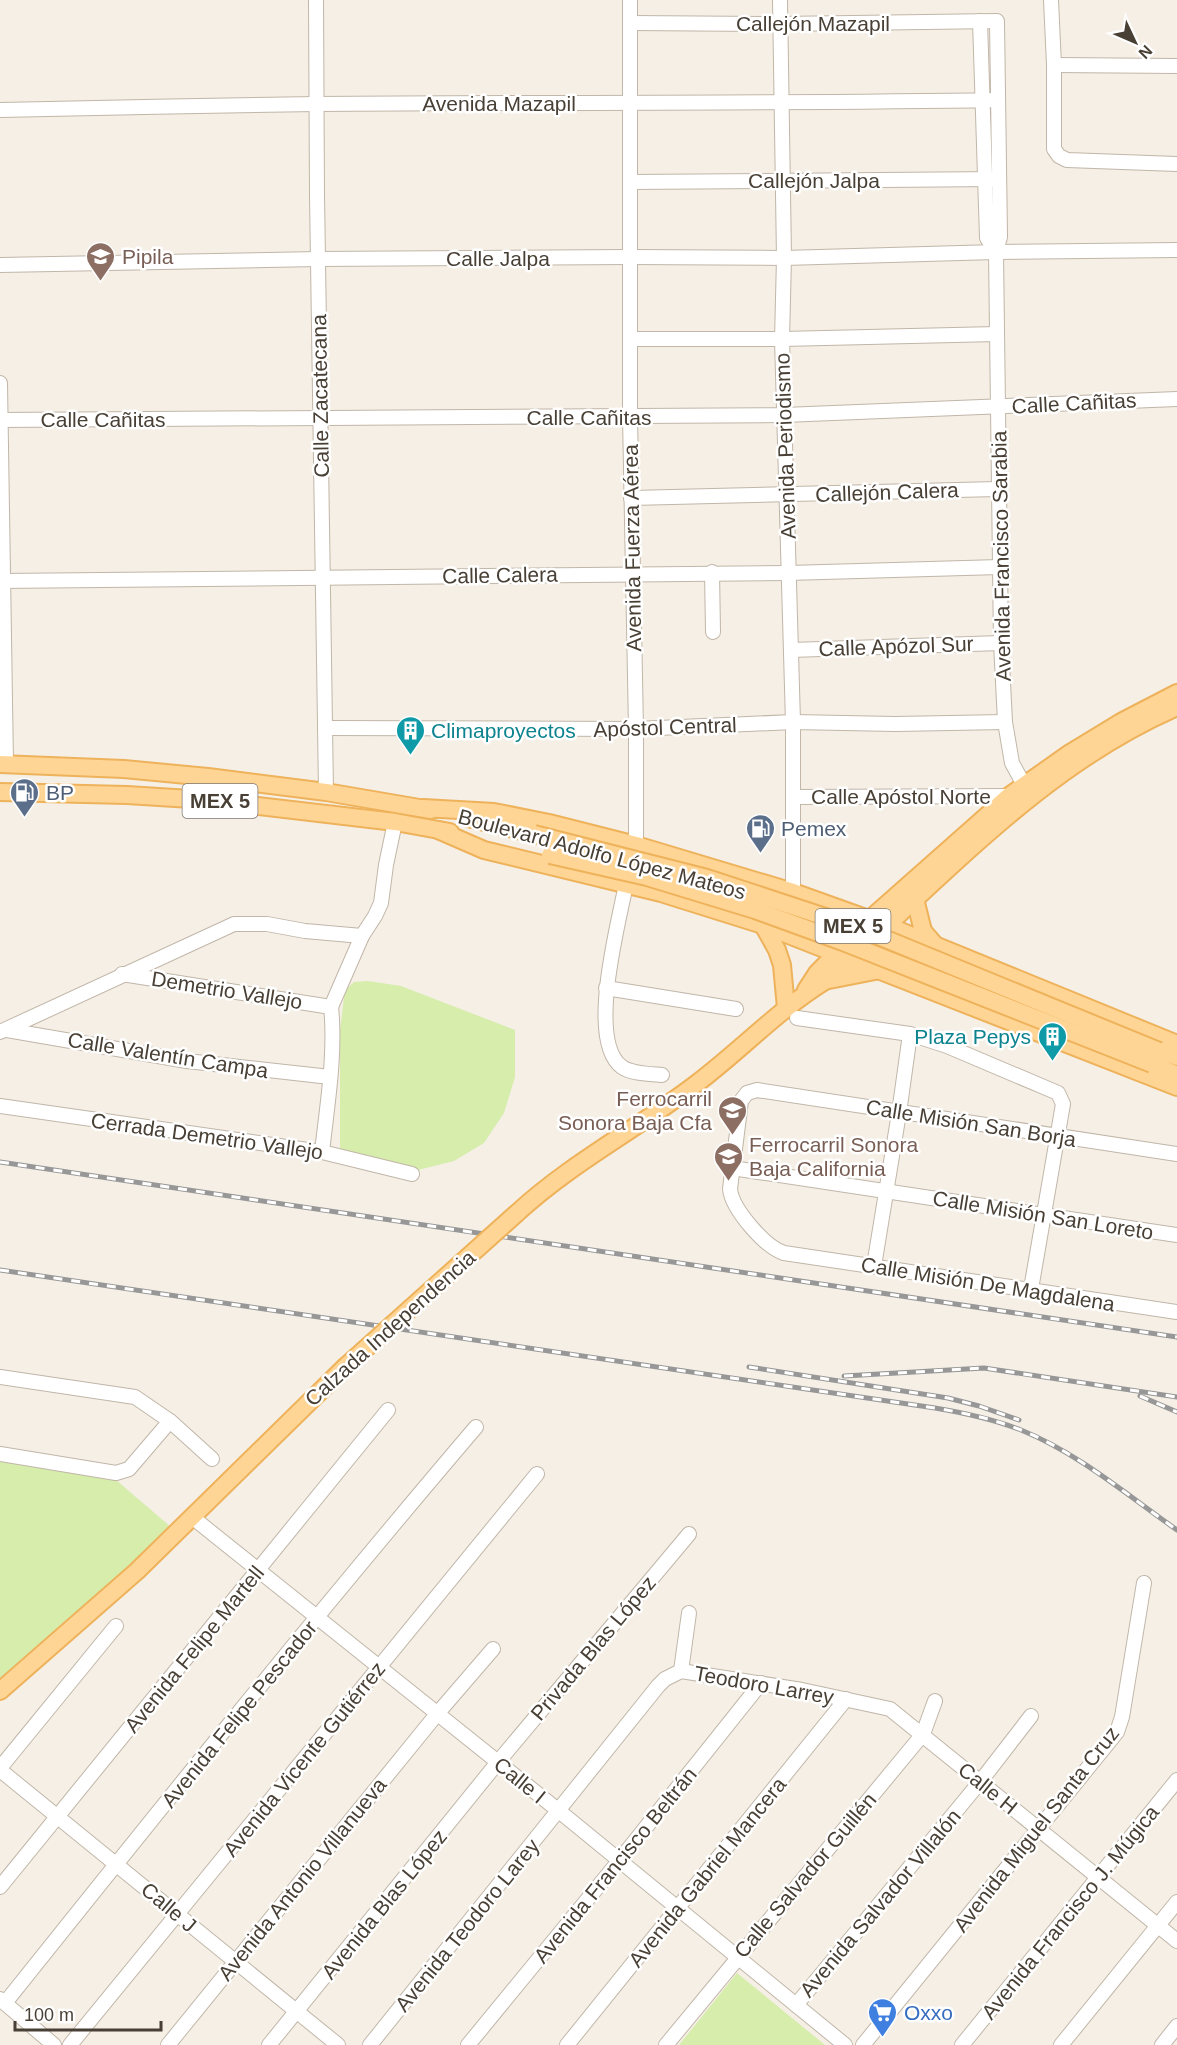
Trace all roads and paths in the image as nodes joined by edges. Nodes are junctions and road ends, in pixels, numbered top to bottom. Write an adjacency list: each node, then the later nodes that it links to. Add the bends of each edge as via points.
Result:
1 (316, 0): 14 (street, Calle Zacatecana)
2 (630, 0): 7 (street, Avenida Fuerza Aérea)
3 (780, 0): 8 (street, Avenida Periodismo)
4 (1051, 0): 9 (street)
5 (980, 21): 6 (street, Callejón Mazapil); 8 (street, Callejón Mazapil); 11 (street, Avenida Francisco Sarabia)
6 (997, 21): 12 (street, Avenida Francisco Sarabia)
7 (630, 23): 8 (street, Callejón Mazapil); 13 (street, Avenida Fuerza Aérea)
8 (780, 24): 15 (street, Avenida Periodismo)
9 (1054, 65): 10 (street); 17 (street, via 1054,149 1059,156 1067,160)
10 (1177, 66)
11 (983, 100): 12 (street, Avenida Mazapil); 15 (street, Avenida Mazapil); 18 (street, Avenida Francisco Sarabia)
12 (998, 100): 18 (street, Avenida Francisco Sarabia)
13 (630, 102): 14 (street, Avenida Mazapil); 15 (street, Avenida Mazapil); 20 (street, Avenida Fuerza Aérea)
14 (316, 104): 16 (street, Avenida Mazapil); 25 (street, Calle Zacatecana)
15 (781, 104): 19 (street, Avenida Periodismo)
16 (0, 110)
17 (1177, 164)
18 (992, 179): 19 (street, Callejón Jalpa); 22 (street, Avenida Francisco Sarabia, via 1000,237)
19 (782, 180): 20 (street, Callejón Jalpa); 24 (street, Avenida Periodismo)
20 (630, 182): 23 (street, Avenida Fuerza Aérea)
21 (1177, 250): 22 (street, Calle Jalpa)
22 (996, 252): 24 (street, Calle Jalpa); 27 (street, Avenida Francisco Sarabia)
23 (631, 257): 24 (street, Calle Jalpa); 25 (street, Calle Jalpa); 28 (street, Avenida Fuerza Aérea)
24 (784, 258): 29 (street, Avenida Periodismo)
25 (318, 259): 26 (street, Calle Jalpa); 34 (street, Calle Zacatecana)
26 (0, 265)
27 (997, 334): 29 (street); 32 (street, Avenida Francisco Sarabia)
28 (631, 339): 29 (street); 35 (street, Avenida Fuerza Aérea)
29 (782, 339): 33 (street, Avenida Periodismo)
30 (0, 384): 36 (street)
31 (1177, 399): 32 (street, Calle Cañitas)
32 (998, 407): 33 (street, Calle Cañitas); 37 (street, Avenida Francisco Sarabia)
33 (784, 415): 35 (street, Calle Cañitas); 38 (street, Avenida Periodismo)
34 (321, 417): 35 (street, Calle Cañitas); 36 (street, Calle Cañitas); 44 (street, Calle Zacatecana)
35 (630, 417): 39 (street, Avenida Fuerza Aérea)
36 (0, 420): 45 (street)
37 (998, 489): 38 (street, Callejón Calera); 40 (street, Avenida Francisco Sarabia)
38 (788, 495): 39 (street, Callejón Calera); 42 (street, Avenida Periodismo)
39 (631, 498): 43 (street, Avenida Fuerza Aérea)
40 (1000, 567): 42 (street, Calle Calera); 47 (street, Avenida Francisco Sarabia)
41 (712, 572): 42 (street, Calle Calera); 43 (street, Calle Calera); 46 (street)
42 (788, 573): 48 (street, Avenida Periodismo)
43 (633, 574): 44 (street, Calle Calera); 54 (street, Avenida Fuerza Aérea)
44 (323, 576): 45 (street, Calle Calera); 53 (street, Calle Zacatecana)
45 (2, 581): 55 (street)
46 (713, 632)
47 (1001, 643): 48 (street, Calle Apózol Sur); 52 (street, Avenida Francisco Sarabia)
48 (791, 650): 51 (street, Avenida Periodismo)
49 (1177, 693): 56 (main road, Calzada Independencia, via 1121,722)
50 (1177, 707): 68 (main road, Calzada Independencia, via 1049,781)
51 (793, 722): 52 (street, Apóstol Central); 54 (street, Apóstol Central); 60 (street, Avenida Periodismo)
52 (1005, 722): 56 (street, Avenida Francisco Sarabia, via 1012,763)
53 (324, 728): 54 (street, Apóstol Central); 58 (street, Calle Zacatecana)
54 (636, 729): 64 (street, Avenida Fuerza Aérea)
55 (3, 764): 58 (main road, Boulevard Adolfo López Mateos / MEX 5, via 166,773)
56 (1024, 785): 59 (main road, Calzada Independencia)
57 (0, 792): 62 (main road, Boulevard Adolfo López Mateos / MEX 5, via 207,800)
58 (326, 792): 61 (main road, Boulevard Adolfo López Mateos / MEX 5)
59 (1009, 796): 60 (street, Calle Apóstol Norte); 67 (main road, Calzada Independencia)
60 (794, 797): 66 (street, Avenida Periodismo)
61 (423, 808): 64 (main road, via 494,812); 88 (main road, Boulevard Adolfo López Mateos / MEX 5, bridge, via 707,878 859,928)
62 (395, 822): 63 (main road, Boulevard Adolfo López Mateos / MEX 5); 73 (street, Demetrio Vallejo, via 381,903)
63 (438, 830): 65 (main road, via 484,850); 88 (main road, Boulevard Adolfo López Mateos / MEX 5, bridge, via 647,877 754,910)
64 (636, 845): 66 (main road)
65 (626, 884): 71 (main road); 79 (street)
66 (793, 892): 69 (main road)
67 (898, 894): 69 (main road); 70 (main road, Calzada Independencia)
68 (915, 899): 72 (main road, Calzada Independencia); 74 (main road, via 922,931)
69 (850, 911): 70 (main road)
70 (870, 919): 72 (main road); 75 (main road, Calzada Independencia)
71 (763, 925): 75 (main road); 83 (main road, via 782,965)
72 (888, 926): 74 (main road); 75 (main road, Calzada Independencia)
73 (362, 936): 77 (street, via 247,922 234,924); 81 (street, Demetrio Vallejo)
74 (935, 945): 86 (main road)
75 (843, 956): 76 (main road); 78 (main road, Calzada Independencia); 80 (main road, Calzada Independencia, via 817,973)
76 (882, 970): 78 (main road); 92 (main road)
77 (122, 974): 81 (street, Demetrio Vallejo); 84 (street)
78 (825, 981): 80 (main road, Calzada Independencia)
79 (606, 988): 82 (street); 90 (street, via 604,1018 613,1057 632,1071)
80 (804, 994): 83 (main road, Calzada Independencia)
81 (331, 1007): 91 (street, Demetrio Vallejo)
82 (736, 1009)
83 (792, 1013): 85 (street); 114 (main road, Calzada Independencia, bridge, via 648,1119 549,1185 345,1367)
84 (3, 1031): 91 (street, Calle Valentín Campa, via 187,1061)
85 (910, 1035): 95 (street); 96 (street, via 947,1046 1055,1091 1063,1104)
86 (1177, 1044)
87 (1177, 1057): 88 (main road, Boulevard Adolfo López Mateos / MEX 5)
88 (1156, 1058): 89 (main road, Boulevard Adolfo López Mateos / MEX 5)
89 (1177, 1075)
90 (662, 1076)
91 (330, 1077): 97 (street, Demetrio Vallejo)
92 (1177, 1087)
93 (766, 1090): 95 (street, Calle Misión San Borja); 99 (street, Calle Misión De Magdalena, via 751,1091 741,1101)
94 (0, 1106): 97 (street, Cerrada Demetrio Vallejo)
95 (899, 1113): 96 (street, Calle Misión San Borja); 101 (street)
96 (1056, 1136): 98 (street, Calle Misión San Borja); 102 (street)
97 (322, 1152): 100 (street, Cerrada Demetrio Vallejo)
98 (1177, 1154)
99 (732, 1168): 101 (street, Calle Misión San Loreto); 104 (street, Calle Misión De Magdalena, via 731,1195 759,1237 776,1251)
100 (412, 1174)
101 (886, 1191): 102 (street, Calle Misión San Loreto); 104 (street)
102 (1043, 1215): 103 (street, Calle Misión San Loreto); 105 (street)
103 (1177, 1235)
104 (874, 1266): 105 (street, Calle Misión De Magdalena)
105 (1031, 1290): 106 (street, Calle Misión De Magdalena)
106 (1177, 1312)
107 (0, 1377): 109 (street, via 135,1397)
108 (388, 1410): 116 (street, Avenida Felipe Martell)
109 (170, 1421): 111 (street, via 129,1469 116,1473); 112 (street)
110 (476, 1427): 119 (street, Avenida Felipe Pescador)
111 (0, 1454)
112 (212, 1459)
113 (537, 1474): 122 (street, Avenida Vicente Gutiérrez)
114 (192, 1517): 116 (street, Calle I); 125 (main road, Calzada Independencia, via 137,1571)
115 (689, 1534): 131 (street, Privada Blas López)
116 (258, 1569): 119 (street, Calle I); 136 (street, Avenida Felipe Martell)
117 (1144, 1583): 137 (street, Avenida Miguel Santa Cruz, via 1120,1726)
118 (689, 1613): 123 (street)
119 (318, 1617): 122 (street, Calle I); 139 (street, Avenida Felipe Pescador)
120 (116, 1626): 132 (street)
121 (493, 1649): 128 (street, Avenida Antonio Villanueva)
122 (379, 1667): 128 (street, Calle I); 144 (street, Avenida Vicente Gutiérrez)
123 (681, 1671): 124 (street, Teodoro Larrey); 135 (street, Avenida Teodoro Larey, via 658,1686)
124 (761, 1683): 126 (street, Teodoro Larrey); 138 (street, Avenida Francisco Beltrán)
125 (0, 1691)
126 (846, 1699): 130 (street, Calle H, via 890,1708); 143 (street, Avenida Gabriel Mancera)
127 (935, 1701): 130 (street, Calle Salvador Guillén)
128 (437, 1714): 131 (street, Calle I); 148 (street, Avenida Antonio Villanueva)
129 (1031, 1716): 134 (street, Avenida Salvador Villalón)
130 (923, 1734): 134 (street, Calle H); 147 (street, Calle Salvador Guillén)
131 (498, 1762): 135 (street, Calle I); 151 (street, Avenida Blas López)
132 (0, 1769): 136 (street, Calle J)
133 (1177, 1779): 140 (street, Avenida Francisco J. Múgica)
134 (980, 1782): 137 (street, Calle H); 150 (street, Avenida Salvador Villalón)
135 (559, 1811): 138 (street, Calle I); 158 (street, Avenida Teodoro Larey)
136 (58, 1817): 139 (street, Calle J); 141 (street, Avenida Felipe Martell)
137 (1038, 1829): 140 (street, Calle H); 163 (street, Avenida Miguel Santa Cruz)
138 (619, 1861): 143 (street, Calle I); 159 (street, Avenida Francisco Beltrán)
139 (117, 1863): 144 (street, Calle J); 149 (street, Avenida Felipe Pescador)
140 (1098, 1878): 145 (street, Calle H); 164 (street, Avenida Francisco J. Múgica)
141 (0, 1887)
142 (1177, 1902): 145 (street)
143 (678, 1908): 147 (street, Calle I); 160 (street, Avenida Gabriel Mancera)
144 (177, 1914): 148 (street, Calle J); 154 (street, Avenida Vicente Gutiérrez)
145 (1158, 1926): 146 (street, Calle H); 165 (street)
146 (1177, 1941)
147 (737, 1957): 150 (street, Calle I); 161 (street, Calle Salvador Guillén)
148 (235, 1962): 151 (street, Calle J); 155 (street, Avenida Antonio Villanueva)
149 (2, 2001): 153 (street)
150 (796, 2005): 162 (street, Calle I)
151 (297, 2011): 156 (street, Avenida Blas López); 157 (street, Calle J)
152 (1177, 2026): 166 (street)
153 (54, 2045)
154 (70, 2045)
155 (168, 2045)
156 (269, 2045)
157 (339, 2045)
158 (370, 2045)
159 (468, 2045)
160 (567, 2045)
161 (666, 2045)
162 (845, 2045)
163 (863, 2045)
164 (962, 2045)
165 (1061, 2045)
166 (1161, 2045)

